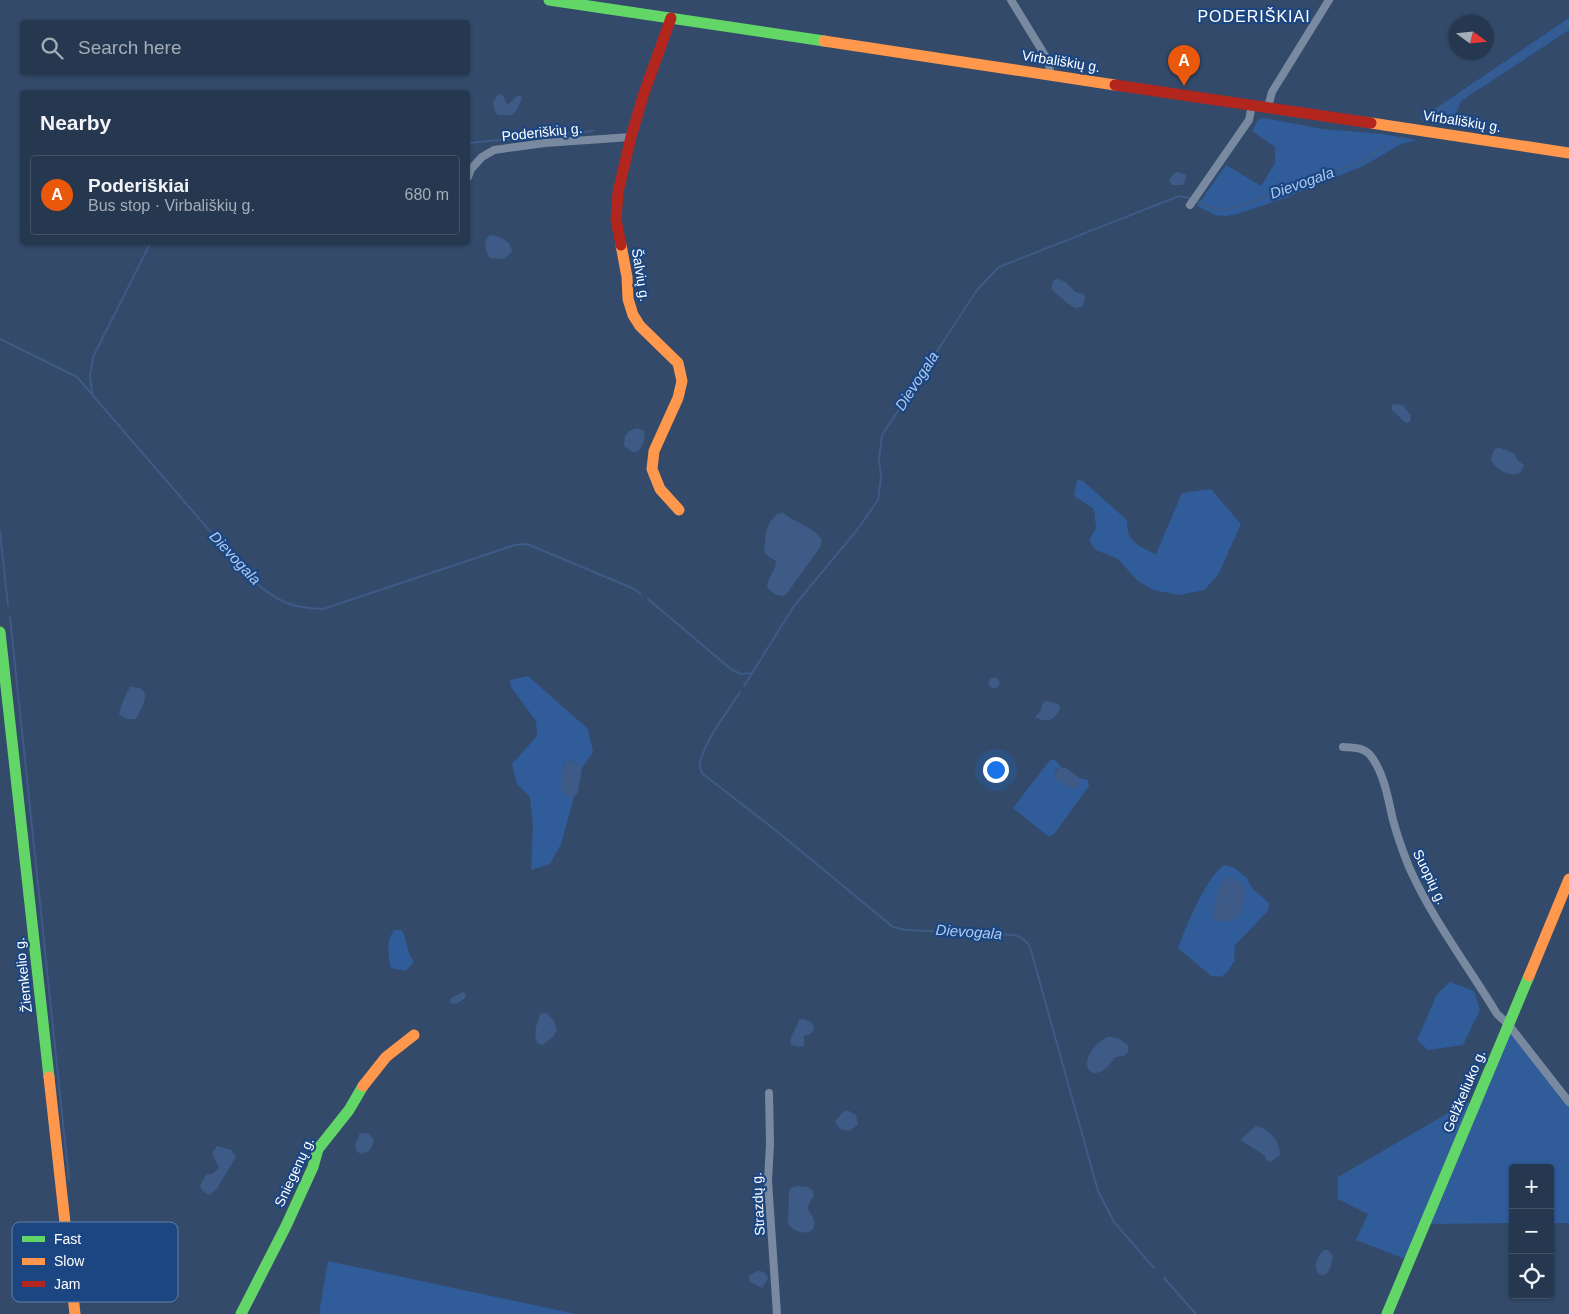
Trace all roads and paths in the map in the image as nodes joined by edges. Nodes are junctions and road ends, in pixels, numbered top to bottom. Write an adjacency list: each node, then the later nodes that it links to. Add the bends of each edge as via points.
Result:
1 (549, 0): 4 (street, Virbališkių g.)
2 (1010, 0): 5 (street, via 1049,62)
3 (1329, 0): 7 (street, via 1272,92)
4 (671, 18): 5 (street, Virbališkių g.); 8 (street, Šalvių g.)
5 (1050, 75): 6 (street, Virbališkių g.)
6 (1252, 105): 7 (street, Virbališkių g.); 11 (street, via 1249,120)
7 (1268, 107): 9 (street, Virbališkių g.)
8 (631, 137): 10 (street, Poderiškių g., via 494,150 482,157); 12 (street, Šalvių g., via 618,192 616,220 633,315 682,371 680,391 656,441 652,465 653,477 659,488)
9 (1569, 153)
10 (470, 172)
11 (1190, 205)
12 (679, 510)
13 (0, 632): 20 (street, Žiemkelio g.)
14 (1343, 747): 16 (street, Suopių g., via 1362,748 1374,760 1386,787 1394,822 1413,874 1497,1014)
15 (1569, 879): 16 (street, Gelžkeliuko g.)
16 (1508, 1024): 19 (street, Suopių g.); 23 (street, Gelžkeliuko g.)
17 (414, 1035): 21 (street, Sniegenų g., via 386,1057 318,1149 286,1226)
18 (769, 1093): 22 (street, Strazdų g., via 768,1181)
19 (1569, 1102)
20 (65, 1222)
21 (242, 1314)
22 (777, 1314)
23 (1387, 1314)

